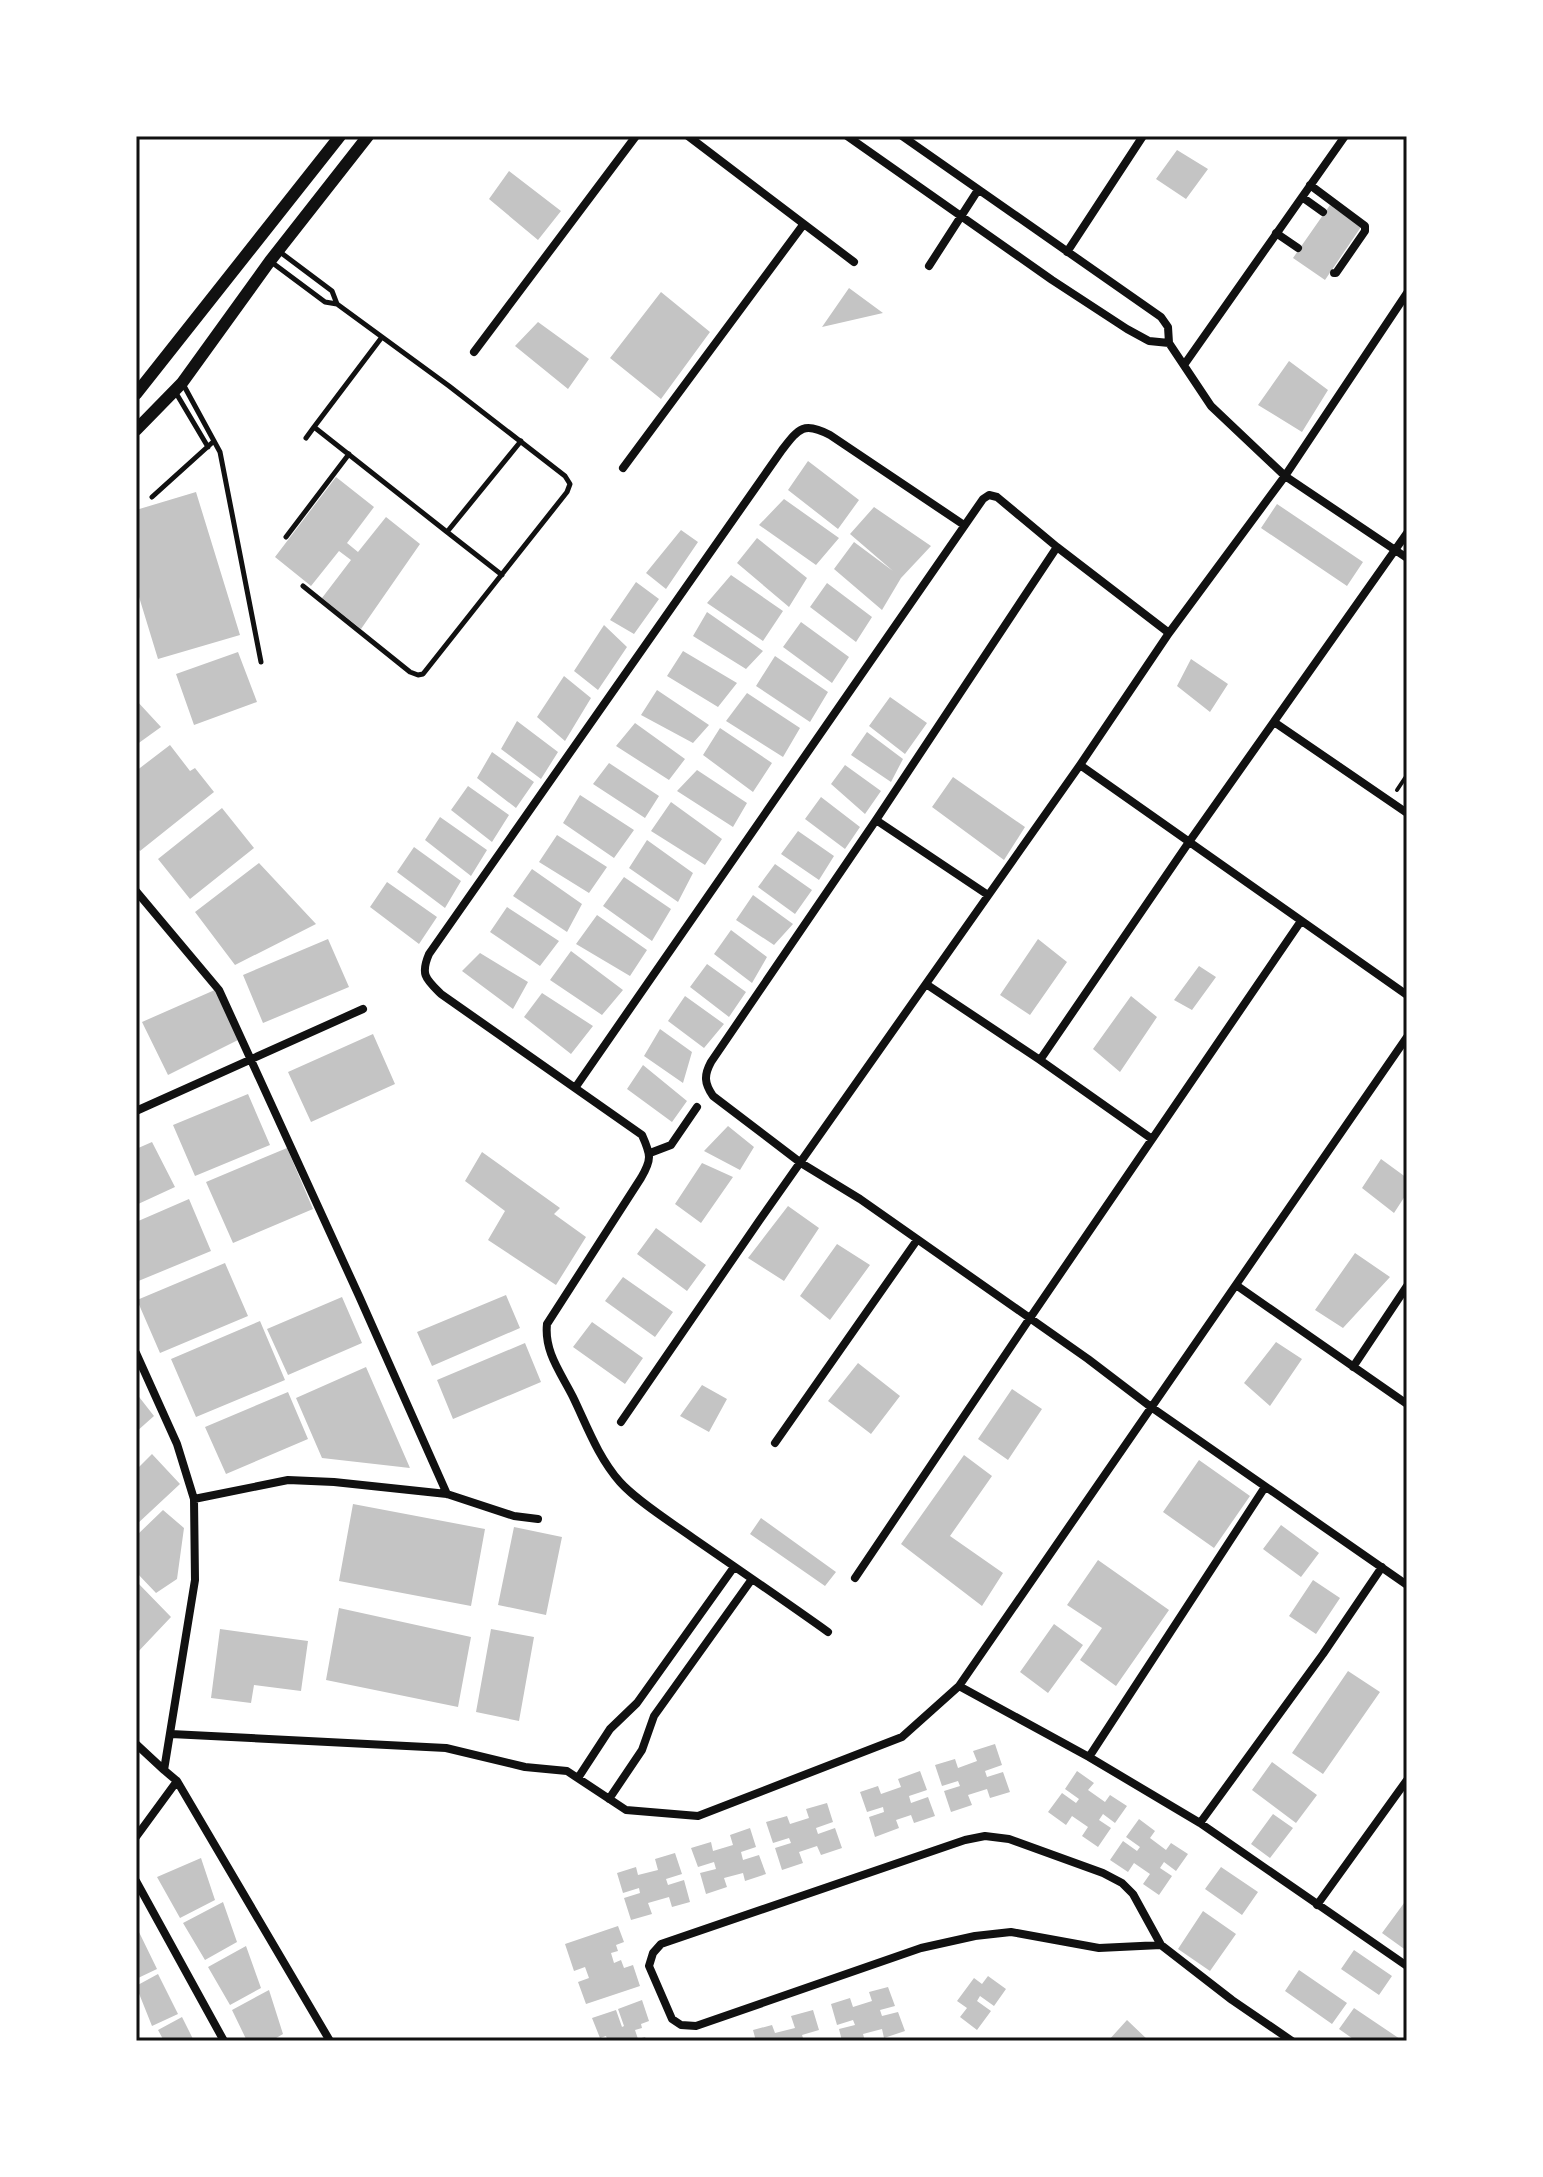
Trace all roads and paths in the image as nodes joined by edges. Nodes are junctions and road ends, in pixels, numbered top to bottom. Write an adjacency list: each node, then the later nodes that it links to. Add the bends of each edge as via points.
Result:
1 (340, 136): 29 (street)
2 (368, 136): 18 (street)
3 (636, 136): 26 (street)
4 (688, 136): 14 (street)
5 (847, 136): 13 (street)
6 (902, 136): 10 (street)
7 (1143, 136): 17 (street)
8 (1345, 136): 9 (street)
9 (1310, 185): 11 (street); 21 (street, via 1365,226)
10 (978, 190): 13 (street); 17 (street)
11 (1302, 197): 12 (street); 15 (street)
12 (1323, 212)
13 (961, 217): 20 (street); 25 (street, via 1127,329 1149,341)
14 (803, 225): 19 (street); 37 (street)
15 (1276, 233): 16 (street); 27 (street)
16 (1298, 248)
17 (1067, 252): 25 (street, via 1161,317)
18 (274, 256): 23 (lane, via 325,302); 23 (lane, via 332,291); 28 (street)
19 (854, 262)
20 (929, 266)
21 (1334, 273)
22 (1407, 293): 38 (street)
23 (337, 304): 24 (lane)
24 (382, 337): 30 (lane); 34 (lane)
25 (1169, 343): 27 (street)
26 (474, 352)
27 (1184, 365): 38 (street, via 1211,406)
28 (178, 387): 31 (street); 33 (lane); 35 (lane)
29 (136, 394)
30 (314, 427): 32 (lane); 36 (lane)
31 (136, 430)
32 (306, 438)
33 (214, 441): 35 (lane); 50 (lane)
34 (521, 441): 41 (lane); 47 (lane, via 570,484)
35 (208, 447): 39 (lane)
36 (349, 454): 41 (lane); 43 (lane)
37 (623, 468)
38 (1285, 476): 45 (street); 49 (street)
39 (152, 497)
40 (964, 525): 44 (street, via 992,495); 65 (street); 65 (street, via 830,435 807,426 798,430 429,954 425,975 441,994)
41 (447, 532): 47 (lane)
42 (1407, 533): 45 (street)
43 (286, 537)
44 (1057, 547): 49 (street); 54 (street)
45 (1396, 549): 46 (street); 51 (street)
46 (1407, 558)
47 (502, 575): 48 (lane, via 427,671 418,675)
48 (303, 586)
49 (1169, 633): 52 (street)
50 (261, 662)
51 (1274, 722): 53 (street); 55 (street)
52 (1080, 765): 55 (street); 57 (street)
53 (1407, 813)
54 (876, 820): 57 (street); 70 (street, via 706,1071 713,1096)
55 (1189, 842): 58 (street); 64 (street)
56 (136, 891): 63 (street, via 219,990)
57 (988, 895): 59 (street)
58 (1301, 921): 60 (street); 68 (street)
59 (926, 984): 64 (street); 70 (street)
60 (1407, 995)
61 (363, 1009): 63 (street)
62 (1407, 1037): 72 (street)
63 (251, 1060): 67 (street); 82 (street)
64 (1040, 1060): 68 (street)
65 (575, 1088): 69 (street, via 642,1135)
66 (697, 1107): 69 (street, via 671,1145)
67 (136, 1111)
68 (1152, 1139): 74 (street)
69 (650, 1153): 85 (street, via 641,1178 547,1324 546,1338 588,1432 621,1483)
70 (801, 1163): 71 (street); 79 (street)
71 (917, 1240): 74 (street); 80 (street)
72 (1236, 1285): 76 (street); 78 (street)
73 (1407, 1286): 76 (street)
74 (1030, 1318): 78 (street); 87 (street)
75 (136, 1353): 83 (street, via 177,1444)
76 (1353, 1367): 77 (street)
77 (1407, 1404)
78 (1151, 1407): 81 (street); 91 (street)
79 (621, 1422)
80 (775, 1443)
81 (1265, 1487): 86 (street); 94 (street)
82 (447, 1494): 83 (street, via 288,1480); 84 (street)
83 (194, 1499): 92 (street, via 195,1580)
84 (538, 1519)
85 (734, 1567): 88 (street); 96 (street)
86 (1382, 1567): 89 (street); 100 (street)
87 (855, 1578)
88 (752, 1579): 90 (street); 99 (street, via 654,1716 642,1750)
89 (1407, 1585)
90 (828, 1632)
91 (959, 1686): 94 (street); 99 (street, via 902,1737 698,1816 626,1810)
92 (171, 1734): 95 (street); 96 (street, via 446,1748 567,1771)
93 (136, 1744): 95 (street)
94 (1089, 1757): 100 (street)
95 (164, 1770): 98 (street)
96 (578, 1778): 99 (street)
97 (1407, 1780): 103 (street)
98 (177, 1781): 101 (street); 107 (street)
99 (609, 1799)
100 (1200, 1823): 103 (street)
101 (136, 1837)
102 (136, 1881): 106 (street)
103 (1317, 1905): 105 (street)
104 (1161, 1945): 104 (street, via 1122,1883 1009,1839 985,1836 661,1944 649,1966 672,2019 696,2026 921,1948 975,1936 1011,1932 1099,1948); 108 (street)
105 (1407, 1966)
106 (224, 2041)
107 (330, 2041)
108 (1292, 2041)

